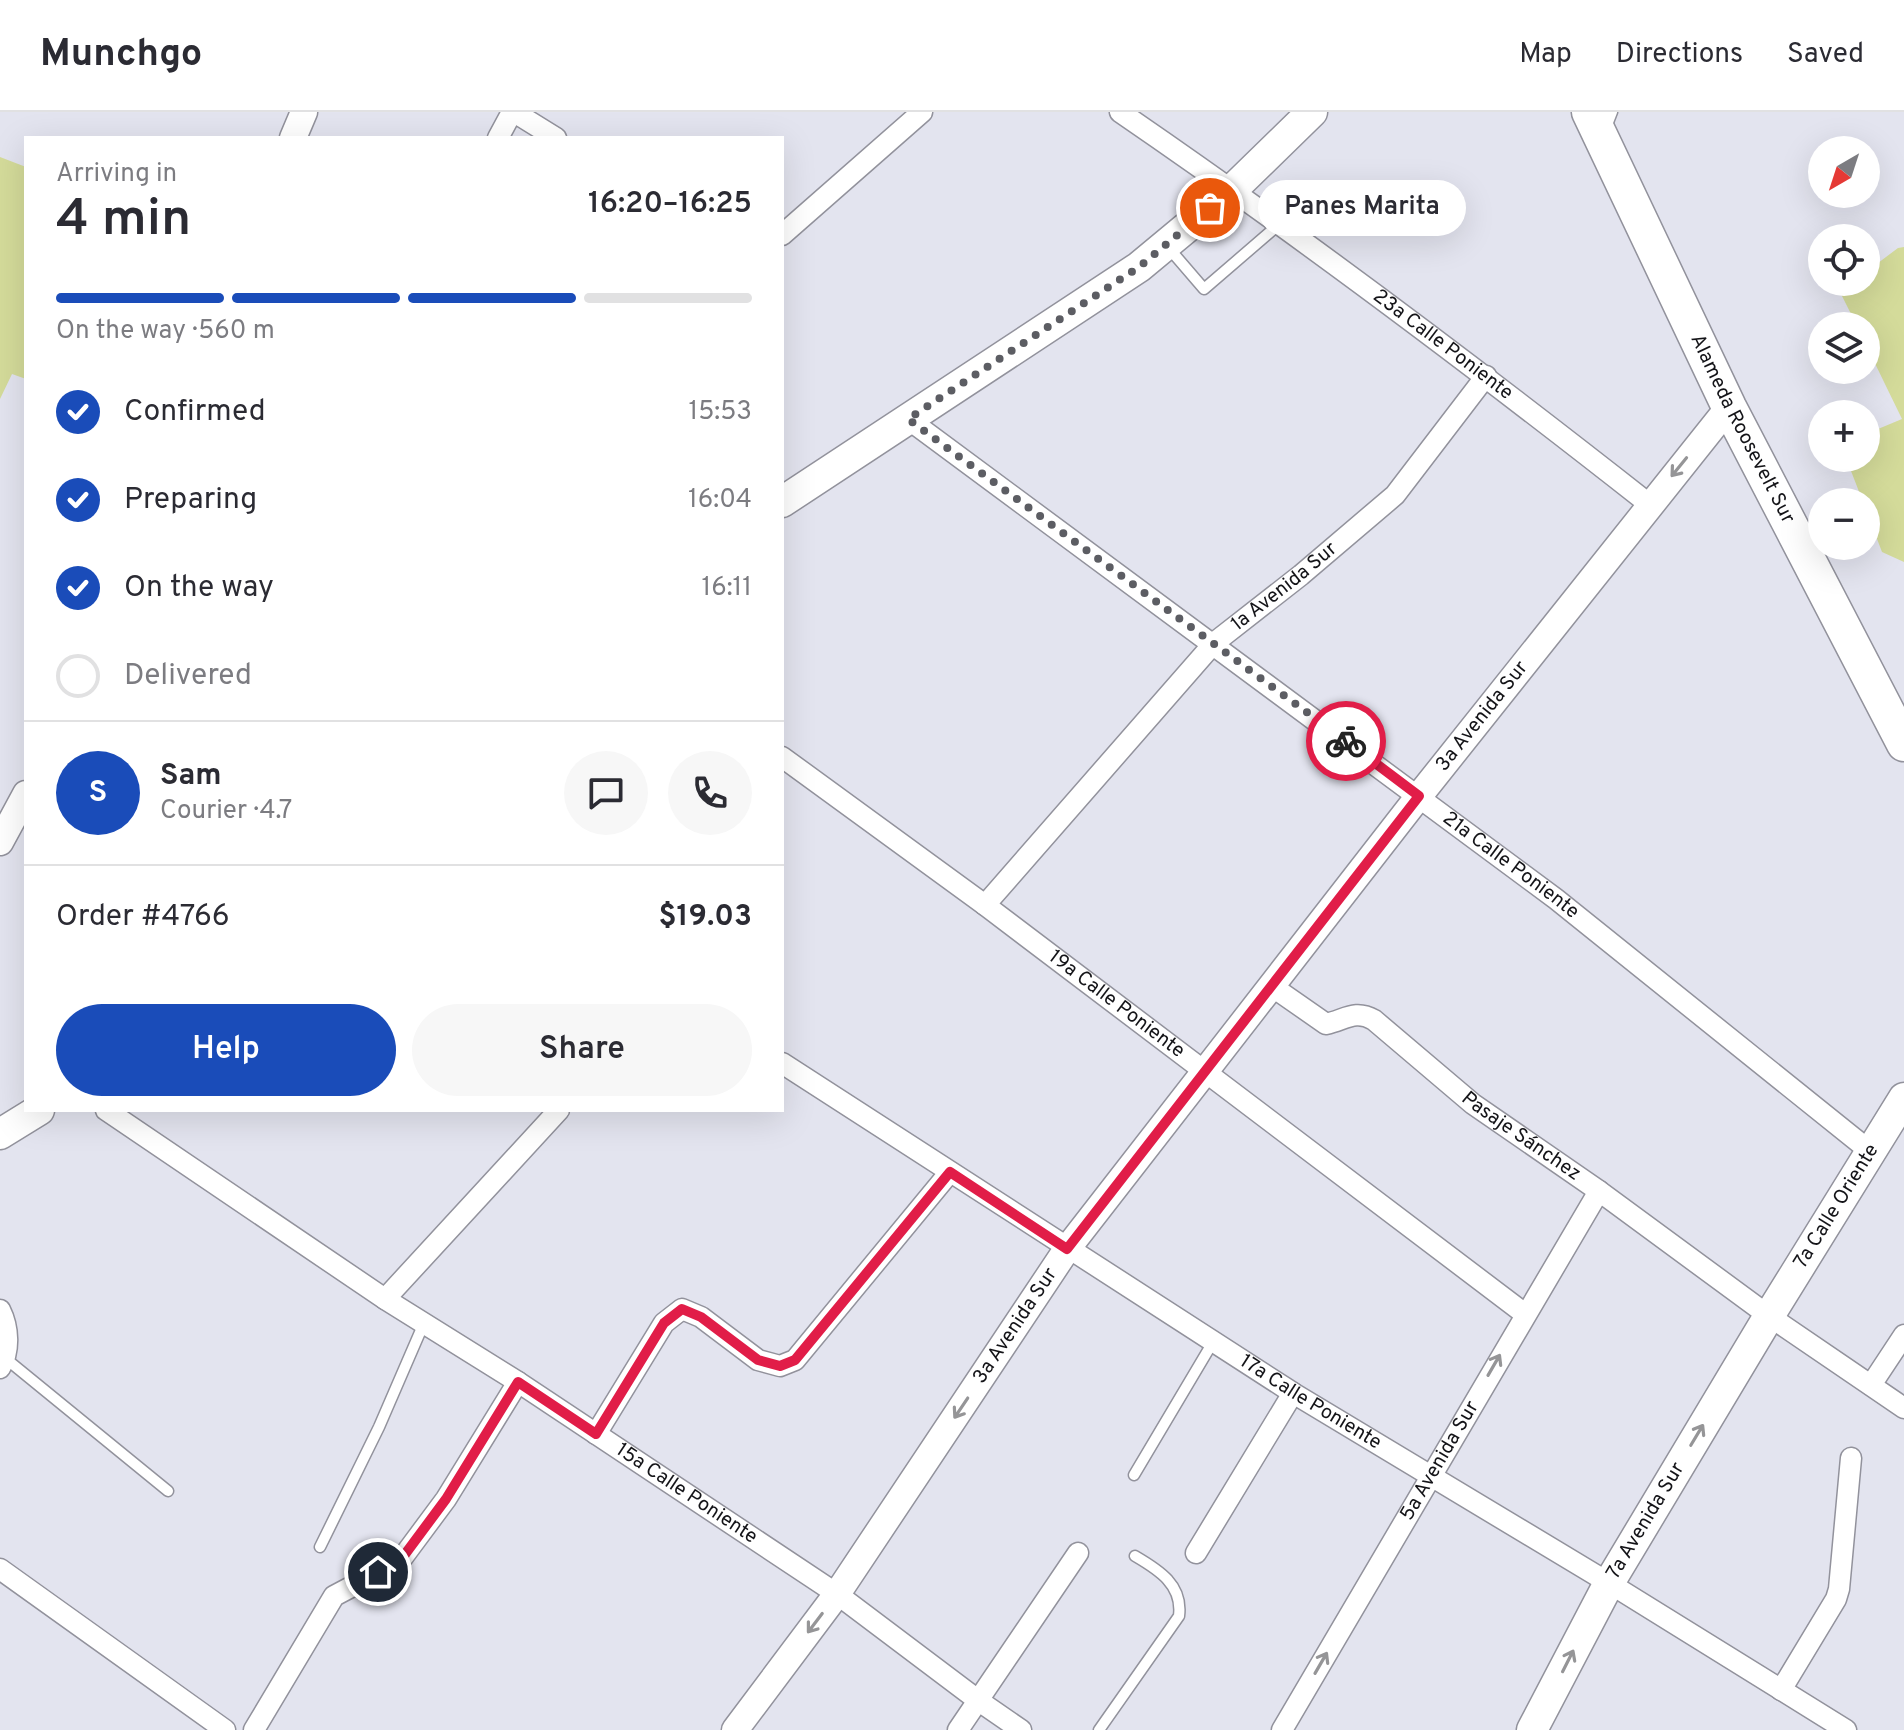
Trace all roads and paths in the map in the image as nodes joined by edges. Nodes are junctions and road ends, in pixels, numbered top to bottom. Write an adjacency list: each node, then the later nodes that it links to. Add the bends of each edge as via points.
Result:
1 (304, 112): 7 (street)
2 (513, 112): 8 (street); 9 (street)
3 (922, 112): 13 (street)
4 (1120, 112): 10 (street, 23a Calle Poniente)
5 (1312, 112): 10 (main road, via 1271,158)
6 (1601, 121): 16 (highway, Alameda Roosevelt Sur)
7 (294, 136)
8 (499, 136)
9 (553, 136)
10 (1233, 189): 12 (street, 23a Calle Poniente); 14 (main road)
11 (1298, 208): 12 (lane)
12 (1280, 224): 14 (lane, via 1204,289); 15 (street, 23a Calle Poniente)
13 (784, 233)
14 (1166, 245): 17 (main road)
15 (1486, 376): 19 (street, 23a Calle Poniente); 20 (street, 1a Avenida Sur, via 1395,495)
16 (1729, 407): 19 (street, 3a Avenida Sur, one-way to 19); 21 (highway, Alameda Roosevelt Sur)
17 (908, 419): 18 (main road); 20 (street, 21a Calle Poniente)
18 (784, 501)
19 (1649, 504): 23 (street, 3a Avenida Sur)
20 (1214, 643): 23 (street, 21a Calle Poniente); 26 (street, 1a Avenida Sur)
21 (1904, 744)
22 (784, 758): 26 (street, 19a Calle Poniente)
23 (1419, 796): 27 (street, 3a Avenida Sur); 35 (street, 21a Calle Poniente)
24 (24, 798): 25 (street)
25 (0, 842)
26 (985, 905): 29 (street, 19a Calle Poniente)
27 (1270, 985): 29 (street, 3a Avenida Sur); 37 (street, Pasaje Sánchez, via 1319,1022 1353,1014 1374,1020 1473,1104)
28 (784, 1064): 36 (street, 17a Calle Poniente)
29 (1203, 1070): 38 (street, 3a Avenida Sur); 41 (street, 19a Calle Poniente)
30 (1904, 1098): 35 (main road, 7a Calle Oriente)
31 (36, 1112): 34 (main road)
32 (109, 1112): 39 (street, 15a Calle Poniente)
33 (557, 1112): 39 (street)
34 (0, 1134)
35 (1871, 1152): 42 (main road, 7a Calle Oriente)
36 (950, 1172): 38 (street, 17a Calle Poniente); 51 (street, via 795,1360 780,1366 758,1360 682,1309 664,1323)
37 (1599, 1191): 41 (street, 5a Avenida Sur); 42 (street, Pasaje Sánchez)
38 (1067, 1249): 45 (street, 17a Calle Poniente); 62 (street, 3a Avenida Sur, one-way to 62)
39 (385, 1299): 43 (street, 15a Calle Poniente)
40 (0, 1310): 46 (street, via 7,1340)
41 (1525, 1314): 54 (street, 5a Avenida Sur, one-way to 41)
42 (1769, 1316): 48 (street, Pasaje Sánchez); 61 (main road, 7a Avenida Sur, one-way to 42)
43 (424, 1323): 47 (street, 15a Calle Poniente); 56 (lane)
44 (1904, 1335): 48 (street)
45 (1213, 1342): 49 (street, 17a Calle Poniente); 53 (lane)
46 (3, 1363): 55 (lane)
47 (518, 1382): 51 (street, 15a Calle Poniente); 66 (street, via 446,1499 400,1561 334,1596)
48 (1871, 1385): 50 (street, Pasaje Sánchez)
49 (1293, 1393): 54 (street, 17a Calle Poniente); 58 (street)
50 (1904, 1408)
51 (596, 1434): 62 (street, 15a Calle Poniente)
52 (1851, 1458): 63 (street, via 1836,1599)
53 (1134, 1475)
54 (1430, 1476): 61 (street, 17a Calle Poniente); 71 (street, 5a Avenida Sur, one-way to 54)
55 (168, 1491)
56 (320, 1547)
57 (1078, 1553): 64 (street)
58 (1196, 1553)
59 (1135, 1556): 70 (lane, via 1160,1571 1174,1588 1179,1616)
60 (0, 1569): 65 (street)
61 (1609, 1583): 63 (street, 17a Calle Poniente); 72 (main road, 7a Avenida Sur, one-way to 61)
62 (837, 1594): 64 (street, 15a Calle Poniente); 67 (street, 3a Avenida Sur, one-way to 67)
63 (1781, 1690): 73 (street, 17a Calle Poniente)
64 (979, 1701): 68 (street); 69 (street, 15a Calle Poniente)
65 (225, 1730)
66 (254, 1730)
67 (735, 1730)
68 (958, 1730)
69 (1021, 1730)
70 (1099, 1730)
71 (1282, 1730)
72 (1532, 1730)
73 (1846, 1730)

